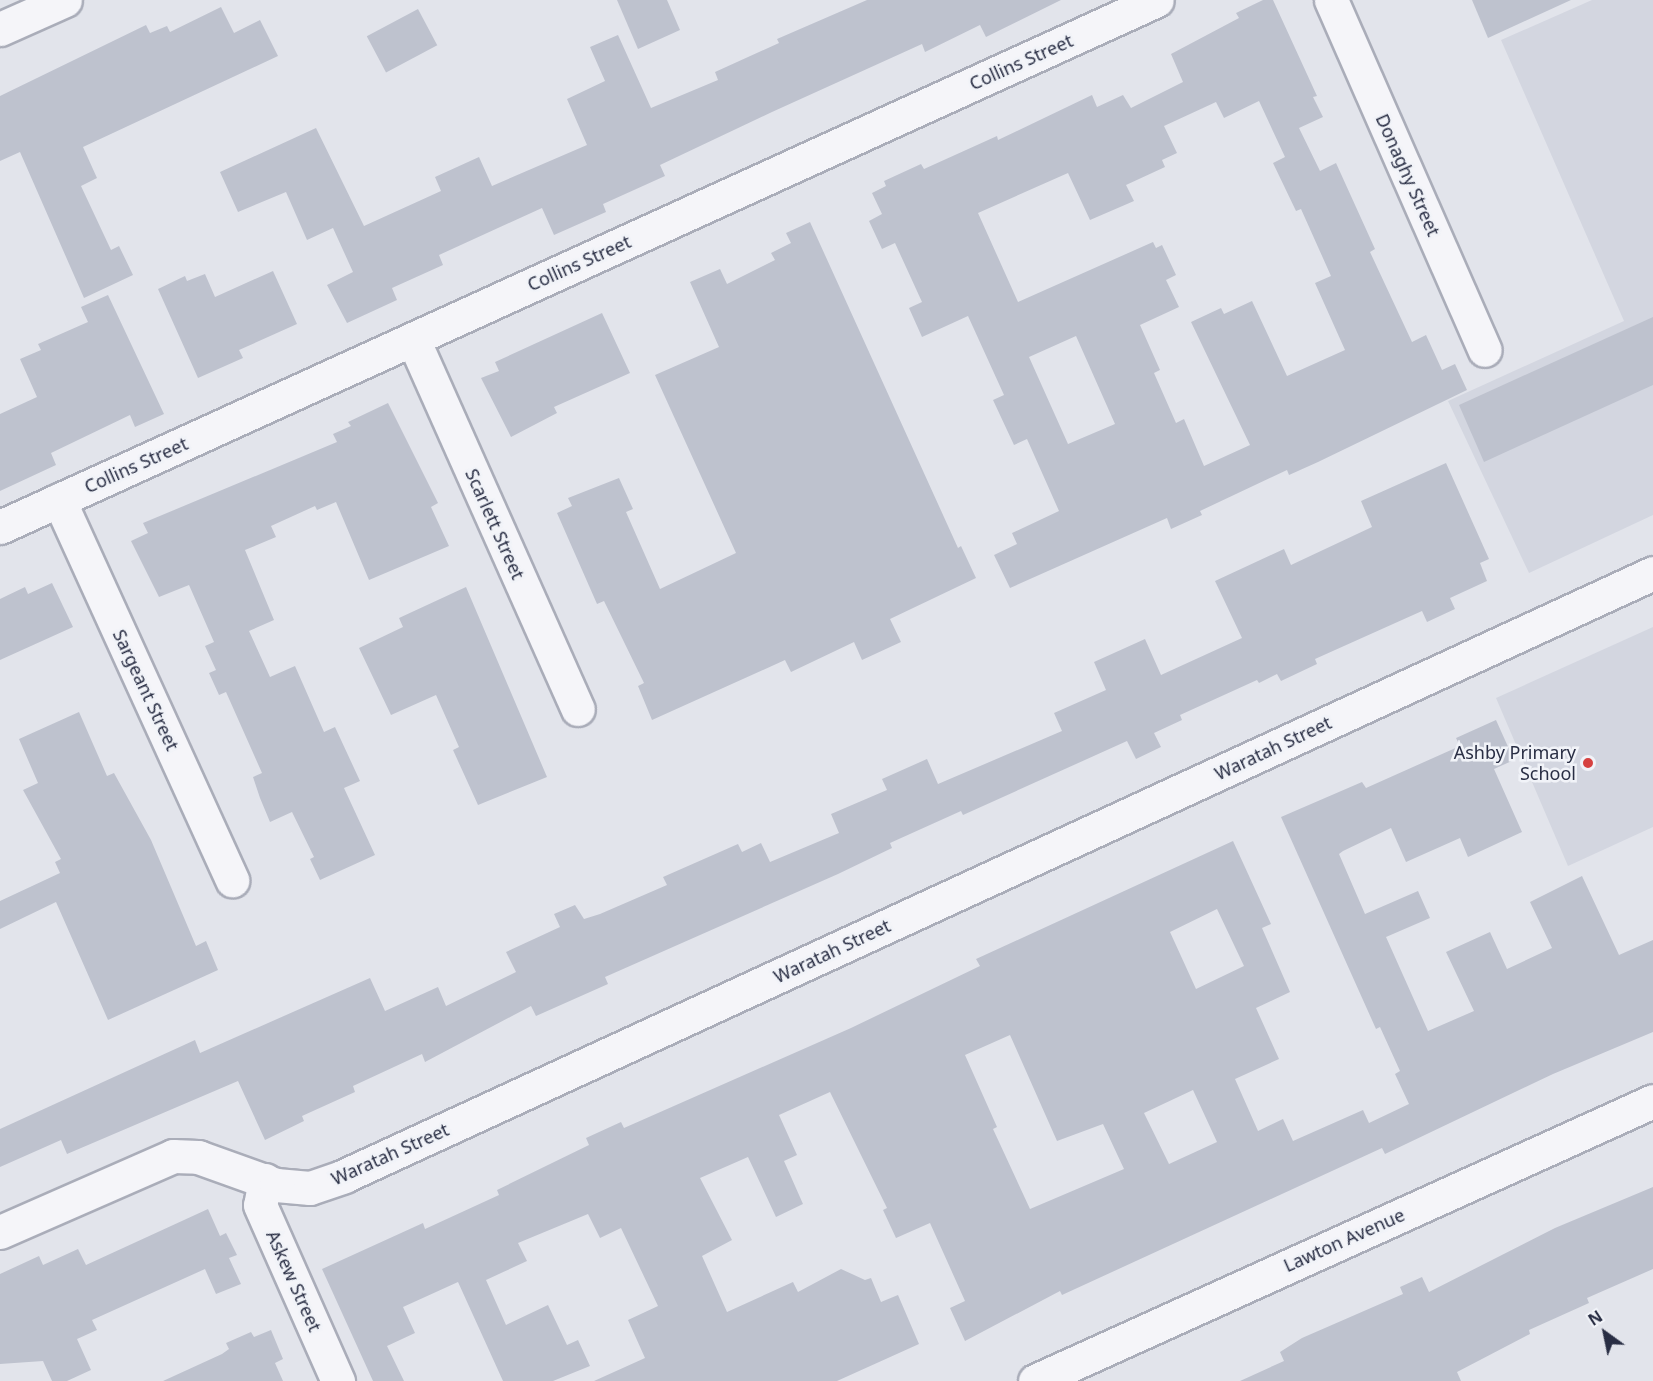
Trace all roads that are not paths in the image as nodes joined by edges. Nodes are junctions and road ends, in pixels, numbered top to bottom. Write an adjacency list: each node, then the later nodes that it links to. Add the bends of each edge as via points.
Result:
1 (64, 0): 4 (street)
2 (1157, 0): 5 (street, Collins Street)
3 (1331, 0): 6 (street, Donaghy Street)
4 (0, 29)
5 (413, 339): 7 (street, Collins Street); 10 (street, Scarlett Street)
6 (1485, 350)
7 (59, 500): 8 (street, Collins Street); 11 (street, Sargeant Street)
8 (0, 527)
9 (1653, 573): 13 (street, Waratah Street, via 344,1176 310,1188)
10 (578, 709)
11 (232, 880)
12 (1653, 1101): 16 (street, Lawton Avenue)
13 (265, 1180): 14 (street, Waratah Street, via 198,1157 172,1156); 15 (street, Askew Street, via 260,1205)
14 (0, 1232)
15 (338, 1381)
16 (1035, 1381)

